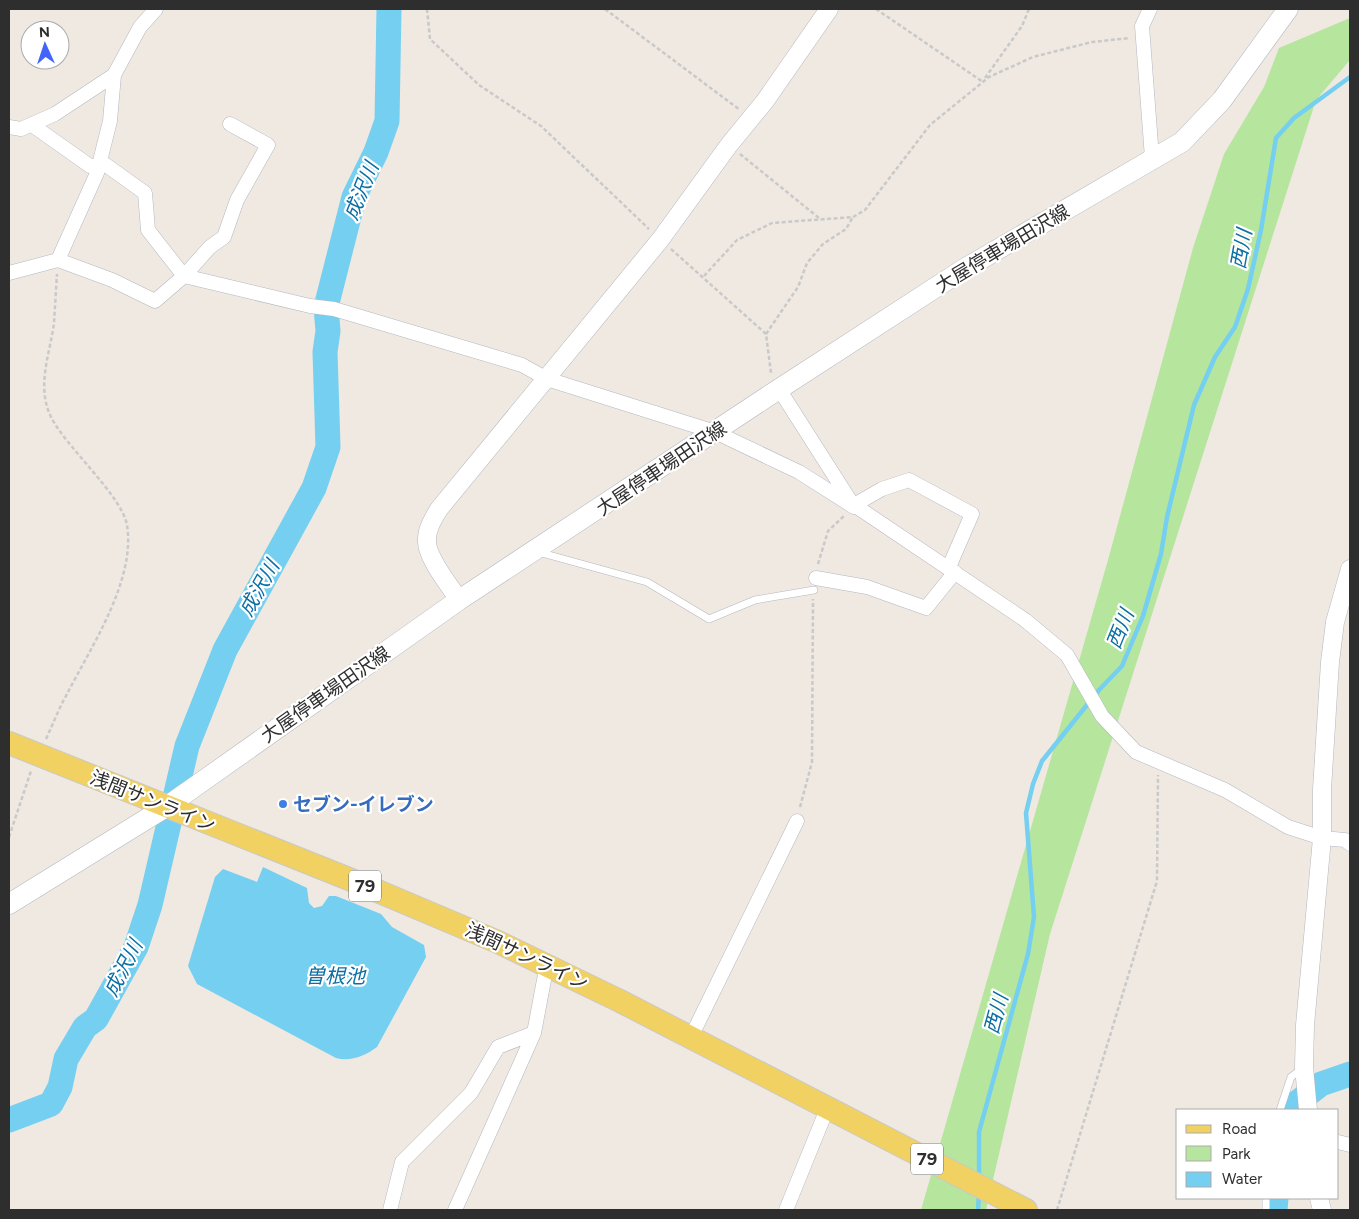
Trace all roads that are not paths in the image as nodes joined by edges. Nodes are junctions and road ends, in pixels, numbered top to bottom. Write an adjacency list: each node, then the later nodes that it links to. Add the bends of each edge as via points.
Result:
1 (156, 9): 5 (street, via 140,27)
2 (829, 9): 14 (street, via 660,240)
3 (1150, 9): 9 (street, via 1142,26)
4 (1288, 9): 9 (main road, 大屋停車場田沢線, via 1222,100 1182,142)
5 (114, 75): 6 (street, via 55,114); 10 (street, via 110,121)
6 (32, 124): 8 (street, via 21,129); 10 (street, via 90,166)
7 (230, 124): 13 (street, via 268,145 237,200 224,237 210,247)
8 (9, 127)
9 (1152, 158): 15 (main road, 大屋停車場田沢線, via 964,269)
10 (99, 166): 11 (street); 13 (street, via 106,165 145,193 148,230)
11 (58, 260): 12 (street); 13 (street, via 156,301)
12 (9, 272)
13 (184, 276): 14 (street, via 334,310 522,365)
14 (546, 379): 16 (street); 22 (street, via 439,509 430,525 426,542 432,558)
15 (779, 389): 16 (main road, 大屋停車場田沢線); 17 (street)
16 (715, 432): 17 (street, via 799,472); 18 (main road, 大屋停車場田沢線)
17 (854, 506): 19 (street); 19 (street, via 882,489 909,480 972,514)
18 (535, 551): 21 (lane, via 647,582 709,620 755,600); 22 (main road, 大屋停車場田沢線)
19 (952, 569): 21 (street, via 926,608 867,587); 26 (street, via 1025,620 1067,655 1102,716 1136,752 1225,790 1288,827)
20 (1350, 569): 26 (street, via 1335,622 1330,662)
21 (815, 584)
22 (459, 600): 24 (main road, 大屋停車場田沢線)
23 (9, 743): 24 (main road, 浅間サンライン / 79)
24 (177, 804): 28 (main road, 大屋停車場田沢線); 29 (main road, 浅間サンライン / 79)
25 (797, 821): 31 (street)
26 (1322, 838): 27 (street, via 1345,840); 32 (street, via 1305,1025)
27 (1350, 844)
28 (9, 904)
29 (547, 964): 30 (street); 31 (main road, 浅間サンライン / 79)
30 (534, 1033): 36 (street, via 498,1047 471,1093 402,1162); 37 (street)
31 (691, 1038): 34 (main road, 浅間サンライン / 79)
32 (1305, 1075): 33 (street); 35 (lane, via 1291,1077)
33 (1308, 1107)
34 (827, 1109): 38 (street); 39 (main road, 浅間サンライン / 79)
35 (1280, 1109)
36 (390, 1210)
37 (455, 1210)
38 (786, 1210)
39 (1026, 1210)

